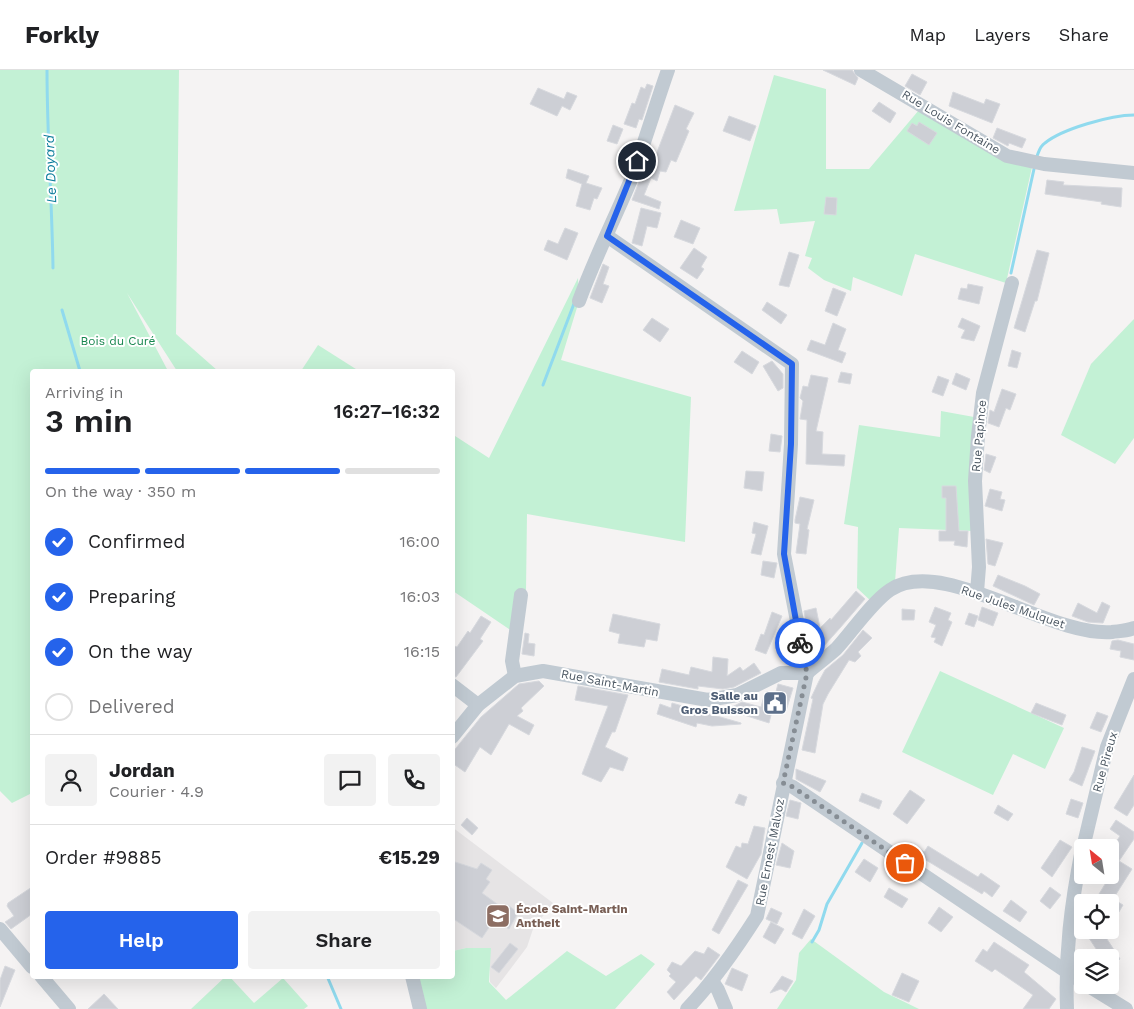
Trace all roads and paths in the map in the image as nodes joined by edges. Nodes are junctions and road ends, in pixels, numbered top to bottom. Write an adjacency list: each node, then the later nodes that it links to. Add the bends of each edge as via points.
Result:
1 (668, 70): 4 (street, via 631,179)
2 (861, 70): 3 (street, Rue Louis Fontaine, via 1006,156 1044,164)
3 (1134, 173)
4 (607, 236): 6 (street, via 593,261); 10 (street, via 792,364 784,554)
5 (1012, 283): 7 (street, Rue Papince, via 983,393 978,436 975,481)
6 (579, 301)
7 (978, 592): 9 (street, Rue Jules Mulquet, via 1058,624 1100,633); 10 (street, Rue Jules Mulquet, via 916,581 890,590 835,649)
8 (521, 595): 11 (street, via 512,661)
9 (1134, 628)
10 (807, 673): 11 (street, Rue Saint-Martin, via 781,673 737,695 708,700 543,671); 16 (street, Rue Ernest Malvoz)
11 (515, 676): 14 (street, Rue Saint-Martin)
12 (1134, 679): 17 (street, Rue Pireux, via 1108,747)
13 (455, 687): 14 (street)
14 (478, 705): 15 (street, Rue Saint-Martin)
15 (455, 733)
16 (783, 783): 21 (street); 25 (street, Rue Ernest Malvoz, via 757,916)
17 (1085, 839)
18 (1075, 884): 21 (street, Rue Pireux)
19 (0, 929): 20 (street)
20 (30, 965)
21 (1065, 971): 22 (street); 31 (street, Rue Pireux)
22 (1074, 977)
23 (44, 979): 27 (street)
24 (413, 979): 28 (street)
25 (712, 980): 29 (street, Rue Ernest Malvoz); 30 (street)
26 (1102, 994): 32 (street)
27 (69, 1009)
28 (420, 1009)
29 (687, 1009)
30 (726, 1009)
31 (1067, 1009)
32 (1126, 1009)

